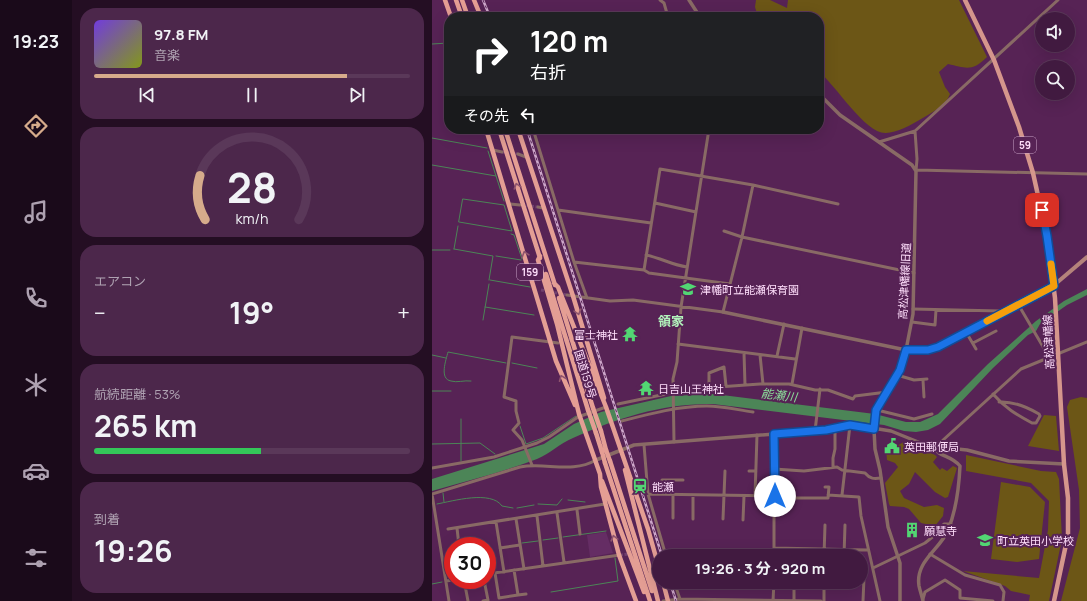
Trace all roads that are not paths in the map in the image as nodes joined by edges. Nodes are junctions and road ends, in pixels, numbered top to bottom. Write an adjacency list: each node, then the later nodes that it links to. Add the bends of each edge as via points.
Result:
1 (445, 0): 10 (highway)
2 (456, 0): 11 (highway)
3 (462, 0): 12 (highway)
4 (474, 0): 13 (highway)
5 (660, 0): 9 (street)
6 (689, 0): 15 (street)
7 (965, 0): 16 (main road, 高松津幡線 / 59)
8 (1058, 0): 16 (street)
9 (664, 1): 14 (street)
10 (449, 12)
11 (460, 12)
12 (466, 12)
13 (479, 12)
14 (667, 12)
15 (697, 12)
16 (994, 60): 18 (street); 31 (main road, 高松津幡線 / 59, via 1019,126)
17 (824, 99): 25 (street, via 840,116)
18 (915, 131): 25 (street); 30 (street)
19 (488, 134): 26 (highway, 159)
20 (501, 134): 45 (highway, 国道159号 / 159, one-way to 20)
21 (507, 134): 52 (highway, 国道159号 / 159)
22 (519, 134): 29 (highway, 159)
23 (535, 134): 39 (street)
24 (708, 134): 33 (street)
25 (879, 142): 30 (street)
26 (493, 150): 27 (street); 36 (highway, 159)
27 (502, 152)
28 (518, 154): 29 (street)
29 (526, 157): 56 (highway, 159, via 540,207)
30 (916, 170): 31 (street); 50 (street, 高松津幡線旧道)
31 (1033, 173): 32 (street); 54 (main road, 高松津幡線 / 59, via 1047,236)
32 (1087, 174)
33 (702, 176): 34 (street); 35 (street, via 660,169); 40 (street)
34 (753, 185): 37 (street); 43 (street)
35 (655, 203): 40 (street); 41 (street)
36 (510, 204): 38 (street); 74 (highway, 159, one-way to 36, via 538,290)
37 (838, 204)
38 (520, 205)
39 (558, 210): 41 (street); 47 (street)
40 (696, 212): 48 (street)
41 (651, 223): 44 (street)
42 (724, 231): 43 (street)
43 (742, 237): 50 (street); 53 (street)
44 (646, 255): 48 (street, via 661,258 673,265); 49 (street)
45 (540, 256): 100 (highway, 国道159号 / 159); 105 (highway, 159, via 538,260 557,324)
46 (1087, 257): 54 (main road)
47 (574, 262): 49 (street); 57 (street)
48 (687, 267): 51 (street)
49 (644, 270): 51 (street, via 648,273)
50 (914, 273): 60 (street, 高松津幡線旧道)
51 (685, 278): 53 (street); 59 (street)
52 (554, 283): 99 (highway, 159, via 558,287); 100 (highway, 国道159号 / 159)
53 (730, 284): 62 (street)
54 (1054, 286): 58 (street); 79 (main road, 高松津幡線 / 59)
55 (567, 295): 56 (street)
56 (573, 296): 57 (street); 69 (highway, 159, one-way to 69)
57 (587, 298): 59 (street)
58 (1018, 304): 63 (street); 82 (street)
59 (681, 306): 62 (street); 75 (street)
60 (913, 309): 61 (street); 64 (street, 高松津幡線旧道)
61 (936, 310): 63 (street); 64 (street, via 935,325)
62 (723, 312): 65 (street)
63 (1002, 313): 68 (street)
64 (912, 322): 76 (street, 高松津幡線旧道)
65 (784, 324): 66 (street); 81 (street)
66 (802, 328): 76 (street); 83 (street)
67 (996, 331): 73 (street)
68 (966, 332): 73 (street); 76 (street, via 928,350)
69 (584, 334): 70 (street); 99 (highway, 159)
70 (579, 336)
71 (1087, 342): 79 (street)
72 (558, 343): 74 (street)
73 (973, 343): 77 (street)
74 (551, 344): 105 (highway, 159, one-way to 74, via 563,380); 116 (street, via 512,337 504,397 516,401 519,423 513,430)
75 (678, 344): 78 (street); 94 (street)
76 (906, 350): 84 (street, 高松津幡線旧道)
77 (976, 350)
78 (744, 353): 80 (street); 89 (street)
79 (1057, 354): 82 (street); 122 (main road, 高松津幡線 / 59)
80 (760, 355): 81 (street); 87 (street)
81 (777, 356): 83 (street)
82 (1049, 357): 95 (street, via 1025,367)
83 (795, 359): 88 (street)
84 (897, 375): 86 (street); 93 (street, 高松津幡線旧道)
85 (927, 379): 86 (street)
86 (923, 380): 96 (street)
87 (763, 384): 88 (street); 89 (street)
88 (792, 384): 92 (street)
89 (745, 385): 90 (street)
90 (726, 386): 91 (street); 91 (street, via 724,367 708,373)
91 (708, 387): 94 (street)
92 (820, 389): 93 (street, via 853,399 855,396); 110 (street)
93 (887, 392): 102 (street, 高松津幡線旧道)
94 (672, 393): 98 (street); 101 (street)
95 (993, 394): 97 (street); 115 (street, via 942,442)
96 (924, 397)
97 (999, 402): 97 (street, via 1032,423 1036,423 1040,416 1012,402)
98 (618, 404)
99 (606, 407): 105 (street); 117 (highway, 159)
100 (590, 409): 120 (highway, 国道159号 / 159, bridge)
101 (673, 410): 103 (street, via 709,406); 106 (street); 113 (street)
102 (876, 411): 104 (street, via 914,420); 108 (street, 高松津幡線旧道)
103 (753, 412)
104 (932, 414)
105 (579, 415): 116 (street, via 548,437); 119 (highway, 159)
106 (622, 421)
107 (850, 425): 108 (street); 109 (street); 126 (street)
108 (874, 428): 115 (street, via 891,431 928,446); 131 (street, 高松津幡線旧道, via 875,449)
109 (835, 429): 110 (street); 123 (street, via 836,449)
110 (815, 431): 111 (street)
111 (774, 434): 112 (street); 125 (street)
112 (757, 435): 113 (street); 129 (street)
113 (674, 442): 114 (street)
114 (644, 444): 117 (street); 134 (street)
115 (933, 445): 122 (street, via 967,450 1009,461); 154 (street, via 935,451 955,459 960,466)
116 (526, 448): 121 (street); 124 (street, via 494,457)
117 (620, 449): 118 (highway, 159); 119 (street)
118 (623, 456): 169 (highway, 159); 205 (highway, 159)
119 (596, 460): 121 (street, via 573,468); 130 (highway, 159)
120 (607, 462): 204 (highway, 国道159号 / 159); 205 (highway, 国道159号 / 159)
121 (531, 464): 177 (street, via 432,494)
122 (1064, 464): 218 (main road, 高松津幡線 / 59, via 1068,498 1068,535)
123 (833, 467): 125 (street, via 804,470); 126 (street)
124 (432, 468)
125 (774, 469): 143 (street)
126 (846, 470): 131 (street, via 865,473 874,479); 139 (street)
127 (725, 471): 140 (street)
128 (749, 471): 129 (street)
129 (756, 471): 142 (street)
130 (600, 474): 144 (highway, 159); 204 (highway, 159)
131 (882, 478): 171 (street, 高松津幡線旧道, via 888,527)
132 (682, 480): 135 (street, via 662,480)
133 (825, 487): 138 (street, via 829,487)
134 (648, 494): 135 (street); 164 (street)
135 (662, 494): 136 (street)
136 (673, 495): 137 (street); 148 (street)
137 (693, 495): 140 (street); 150 (street)
138 (828, 495): 139 (street); 143 (street, via 828,498)
139 (842, 495): 168 (street, via 859,497)
140 (724, 496): 141 (street); 151 (street)
141 (744, 496): 142 (street); 152 (street)
142 (755, 496): 143 (street)
143 (775, 497): 163 (street)
144 (605, 504): 145 (street); 173 (highway, 159, one-way to 144)
145 (577, 510): 146 (street); 159 (street)
146 (557, 513): 147 (street); 174 (street)
147 (537, 516): 149 (street); 175 (street)
148 (673, 518)
149 (516, 519): 153 (street); 161 (street)
150 (693, 519)
151 (724, 519)
152 (743, 520)
153 (496, 522): 157 (street); 162 (street)
154 (951, 524): 171 (street, via 944,524 925,543); 172 (street, via 948,532)
155 (825, 525): 166 (street)
156 (845, 525): 167 (street)
157 (457, 528): 158 (street); 160 (street)
158 (448, 529)
159 (580, 534)
160 (458, 537)
161 (520, 545): 162 (street); 178 (street)
162 (500, 548): 180 (street)
163 (774, 548): 165 (street)
164 (664, 549)
165 (804, 549)
166 (824, 549)
167 (844, 549)
168 (868, 549)
169 (652, 550)
170 (868, 550): 176 (street)
171 (898, 554): 176 (street); 214 (street, 高松津幡線旧道)
172 (930, 554): 198 (street, via 924,562 919,578); 217 (street, via 965,575 1000,585 1004,592)
173 (619, 555): 174 (street); 203 (highway, 159)
174 (564, 562): 175 (street)
175 (543, 566): 178 (street)
176 (873, 568): 213 (street)
177 (444, 569)
178 (524, 569): 179 (street)
179 (514, 570): 180 (street); 193 (street)
180 (504, 572): 181 (street)
181 (496, 573)
182 (496, 579): 194 (street, via 499,598)
183 (447, 589): 199 (street)
184 (466, 589): 200 (street)
185 (486, 589): 201 (street, via 488,600)
186 (665, 589): 207 (highway)
187 (676, 589): 196 (street)
188 (774, 589): 208 (street)
189 (794, 589): 209 (street)
190 (823, 589): 211 (street)
191 (864, 589): 212 (street)
192 (526, 594): 193 (street)
193 (518, 595): 194 (street)
194 (507, 597): 202 (street)
195 (960, 598): 198 (street, via 960,590 945,580 926,592); 215 (street); 216 (street)
196 (680, 599): 197 (street); 207 (street)
197 (690, 600): 208 (street)
198 (923, 600)
199 (449, 601)
200 (468, 601)
201 (483, 601)
202 (508, 601)
203 (636, 601)
204 (649, 601)
205 (657, 601)
206 (662, 601): 207 (street)
207 (668, 601)
208 (773, 601): 209 (street)
209 (794, 601): 210 (street)
210 (802, 601): 211 (street)
211 (822, 601)
212 (863, 601)
213 (880, 601)
214 (900, 601)
215 (955, 601)
216 (993, 601)
217 (1003, 601)
218 (1054, 601)

